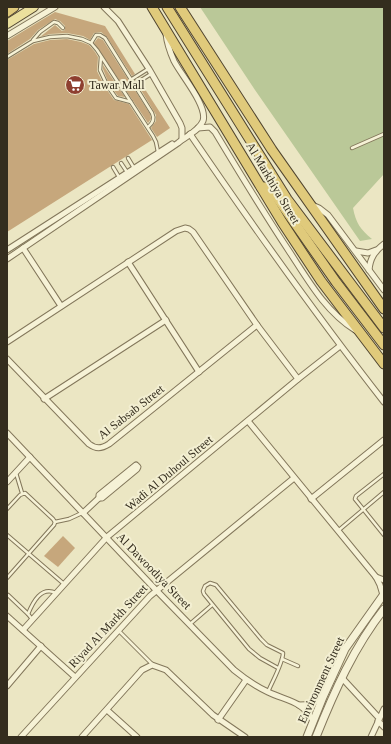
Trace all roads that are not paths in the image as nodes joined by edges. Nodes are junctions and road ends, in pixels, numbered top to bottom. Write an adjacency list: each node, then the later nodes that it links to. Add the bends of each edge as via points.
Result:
1 (14, 7): 9 (highway)
2 (34, 7): 10 (main road)
3 (55, 7): 13 (street)
4 (104, 7): 18 (street, via 118,21)
5 (146, 7): 12 (highway)
6 (152, 7): 12 (highway, Al Markhiya Street)
7 (166, 7): 50 (highway, via 287,199)
8 (180, 7): 36 (highway, Al Markhiya Street)
9 (7, 12)
10 (7, 24)
11 (63, 28): 14 (lane, via 54,22)
12 (164, 28): 23 (street, via 175,62 203,108 203,119); 35 (highway, Al Markhiya Street)
13 (7, 36)
14 (33, 41): 15 (lane, via 67,36); 17 (lane)
15 (91, 44): 16 (lane); 19 (lane, via 96,35 103,36)
16 (101, 56): 21 (lane); 21 (lane, via 100,70 107,85 116,98)
17 (7, 58)
18 (150, 71): 19 (lane); 20 (lane); 26 (street, via 180,123)
19 (132, 79): 20 (lane)
20 (135, 84): 22 (lane, via 154,116)
21 (131, 102): 22 (lane)
22 (148, 127): 28 (lane)
23 (198, 128): 24 (street); 51 (street, via 210,127 215,132 316,292 335,315)
24 (190, 134): 26 (street); 54 (street)
25 (384, 134): 27 (lane)
26 (182, 140): 28 (street)
27 (352, 148)
28 (159, 154): 32 (street); 38 (street)
29 (128, 158): 32 (lane)
30 (121, 163): 33 (lane)
31 (113, 167): 34 (lane)
32 (134, 168): 33 (street)
33 (126, 172): 34 (street)
34 (119, 177): 39 (street)
35 (261, 187): 51 (highway, Al Markhiya Street, via 321,281); 53 (highway, via 273,192)
36 (308, 203): 41 (street, Al Markhiya Street, via 328,215); 47 (highway, Al Markhiya Street)
37 (384, 244): 40 (street)
38 (23, 248): 42 (street); 46 (street)
39 (7, 250)
40 (377, 250): 41 (street); 44 (street, via 371,259)
41 (356, 251): 44 (street, Al Markhiya Street)
42 (7, 258)
43 (128, 262): 46 (street); 48 (street); 49 (street, via 176,231 189,229)
44 (369, 270): 45 (street, Al Markhiya Street)
45 (384, 290)
46 (61, 306): 52 (street)
47 (384, 309)
48 (166, 320): 57 (street); 59 (street)
49 (257, 325): 57 (street, Al Sabsab Street); 58 (street)
50 (384, 328)
51 (362, 334): 56 (highway, Al Markhiya Street)
52 (7, 342)
53 (384, 345)
54 (340, 346): 58 (street, Wadi Al Duhoul Street); 60 (street)
55 (7, 359): 59 (street, Al Sabsab Street)
56 (384, 364)
57 (199, 372): 59 (street, Al Sabsab Street, via 104,448 98,449 89,444)
58 (298, 379): 61 (street, Wadi Al Duhoul Street)
59 (44, 399)
60 (384, 402)
61 (248, 421): 67 (street); 80 (street, Wadi Al Duhoul Street)
62 (8, 436): 64 (street, Al Dawoodiya Street)
63 (384, 440): 72 (street)
64 (30, 457): 65 (street); 75 (street, Al Dawoodiya Street)
65 (16, 473): 68 (street); 71 (lane)
66 (384, 474): 74 (lane, via 356,498)
67 (294, 478): 72 (street); 86 (street, Riyad Al Markh Street)
68 (7, 482)
69 (117, 483): 75 (street)
70 (384, 492): 74 (lane)
71 (22, 493): 73 (lane); 76 (lane, via 27,494)
72 (312, 499): 77 (street)
73 (7, 509)
74 (363, 510): 77 (lane); 79 (lane)
75 (83, 512): 76 (lane); 80 (street, Al Dawoodiya Street)
76 (55, 522): 81 (lane)
77 (338, 531): 82 (street)
78 (7, 535): 81 (lane)
79 (384, 535)
80 (107, 537): 85 (street, Wadi Al Duhoul Street); 86 (street, Al Dawoodiya Street)
81 (28, 554): 83 (lane); 85 (lane)
82 (376, 577): 84 (street); 89 (street)
83 (7, 578)
84 (384, 580)
85 (64, 584): 87 (street, Wadi Al Duhoul Street)
86 (156, 590): 94 (street, Al Dawoodiya Street); 96 (street, Riyad Al Markh Street)
87 (56, 593): 93 (street, Wadi Al Duhoul Street); 93 (lane, via 44,592 35,599)
88 (8, 595): 93 (lane)
89 (384, 595): 107 (street, Environment Street, via 345,649)
90 (212, 605): 94 (lane); 98 (lane, via 203,591 210,583 216,585 264,642 282,652); 101 (lane, via 252,652)
91 (384, 610): 103 (street, Environment Street, via 365,636)
92 (7, 616): 95 (street)
93 (30, 616): 95 (street, Wadi Al Duhoul Street)
94 (190, 624): 104 (street, Al Dawoodiya Street)
95 (23, 630): 97 (street)
96 (118, 630): 99 (lane); 102 (street, Riyad Al Markh Street)
97 (42, 646): 102 (street); 105 (street)
98 (282, 659): 100 (lane); 101 (lane)
99 (152, 665): 110 (street, via 142,670); 111 (street, via 166,670)
100 (298, 666)
101 (278, 668): 106 (lane)
102 (75, 677): 115 (street, Riyad Al Markh Street)
103 (342, 678): 112 (street); 120 (street, Environment Street)
104 (246, 680): 106 (street, Al Dawoodiya Street); 111 (street)
105 (7, 686)
106 (268, 692): 108 (street, Al Dawoodiya Street)
107 (323, 697): 108 (street, via 315,703); 113 (street, Environment Street)
108 (300, 705): 113 (street, Al Dawoodiya Street)
109 (384, 709): 112 (street)
110 (107, 710): 116 (street); 117 (street)
111 (218, 720): 118 (street)
112 (379, 720): 114 (street); 121 (street)
113 (313, 721): 119 (street, Environment Street)
114 (384, 727)
115 (21, 737)
116 (82, 737)
117 (137, 737)
118 (245, 737)
119 (307, 737)
120 (316, 737)
121 (372, 737)

